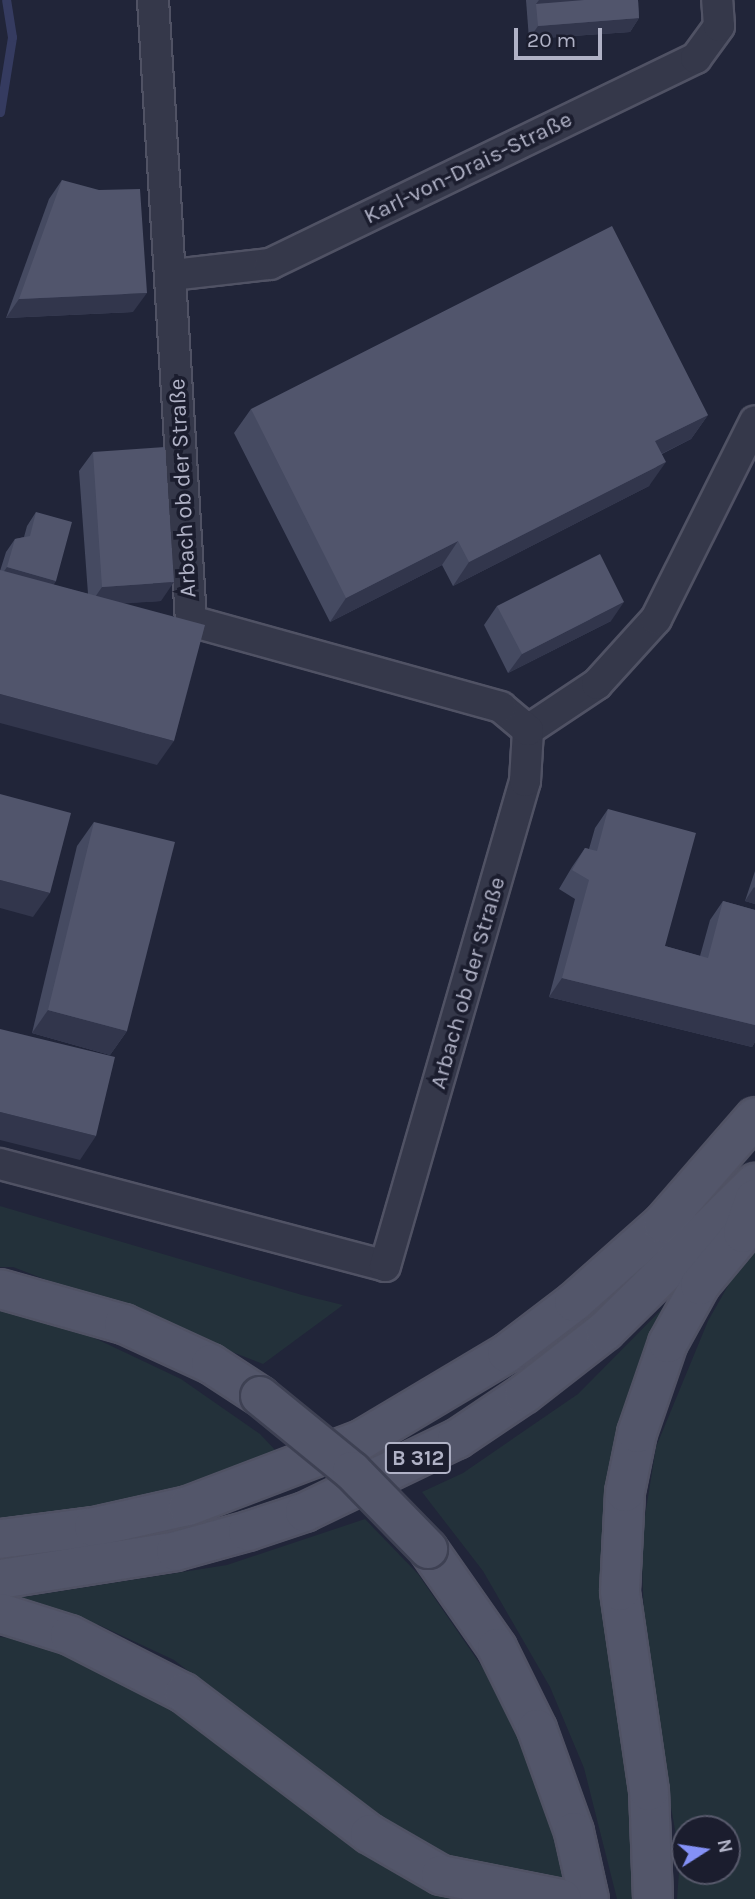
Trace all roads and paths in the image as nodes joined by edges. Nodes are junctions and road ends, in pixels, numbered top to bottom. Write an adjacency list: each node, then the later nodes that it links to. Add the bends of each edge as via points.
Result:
1 (153, 0): 3 (street, Arbach ob der Straße)
2 (717, 0): 3 (street, Karl-von-Drais-Straße, via 719,26 696,58 270,264)
3 (173, 275): 5 (street, Arbach ob der Straße, via 191,621 502,707)
4 (755, 421): 5 (street, via 656,619 597,684)
5 (528, 730): 7 (street, Arbach ob der Straße, via 525,781 385,1266)
6 (750, 1124): 11 (main road, B 312, via 663,1223 574,1302 507,1353 361,1440 188,1506 94,1527)
7 (0, 1164)
8 (755, 1183): 12 (main road, B 312, via 606,1331 457,1439 305,1512 248,1531 176,1551)
9 (755, 1199): 16 (main road, via 743,1233 700,1284 668,1343 637,1433 625,1492 620,1591 649,1791)
10 (0, 1289): 15 (main road, B 312, bridge, via 124,1324 211,1364 260,1396 352,1471 428,1549 497,1648 537,1729 574,1832)
11 (0, 1539)
12 (0, 1579)
13 (0, 1613): 14 (main road, via 70,1635 184,1693 370,1834 441,1875)
14 (562, 1899)
15 (589, 1899)
16 (653, 1899)

